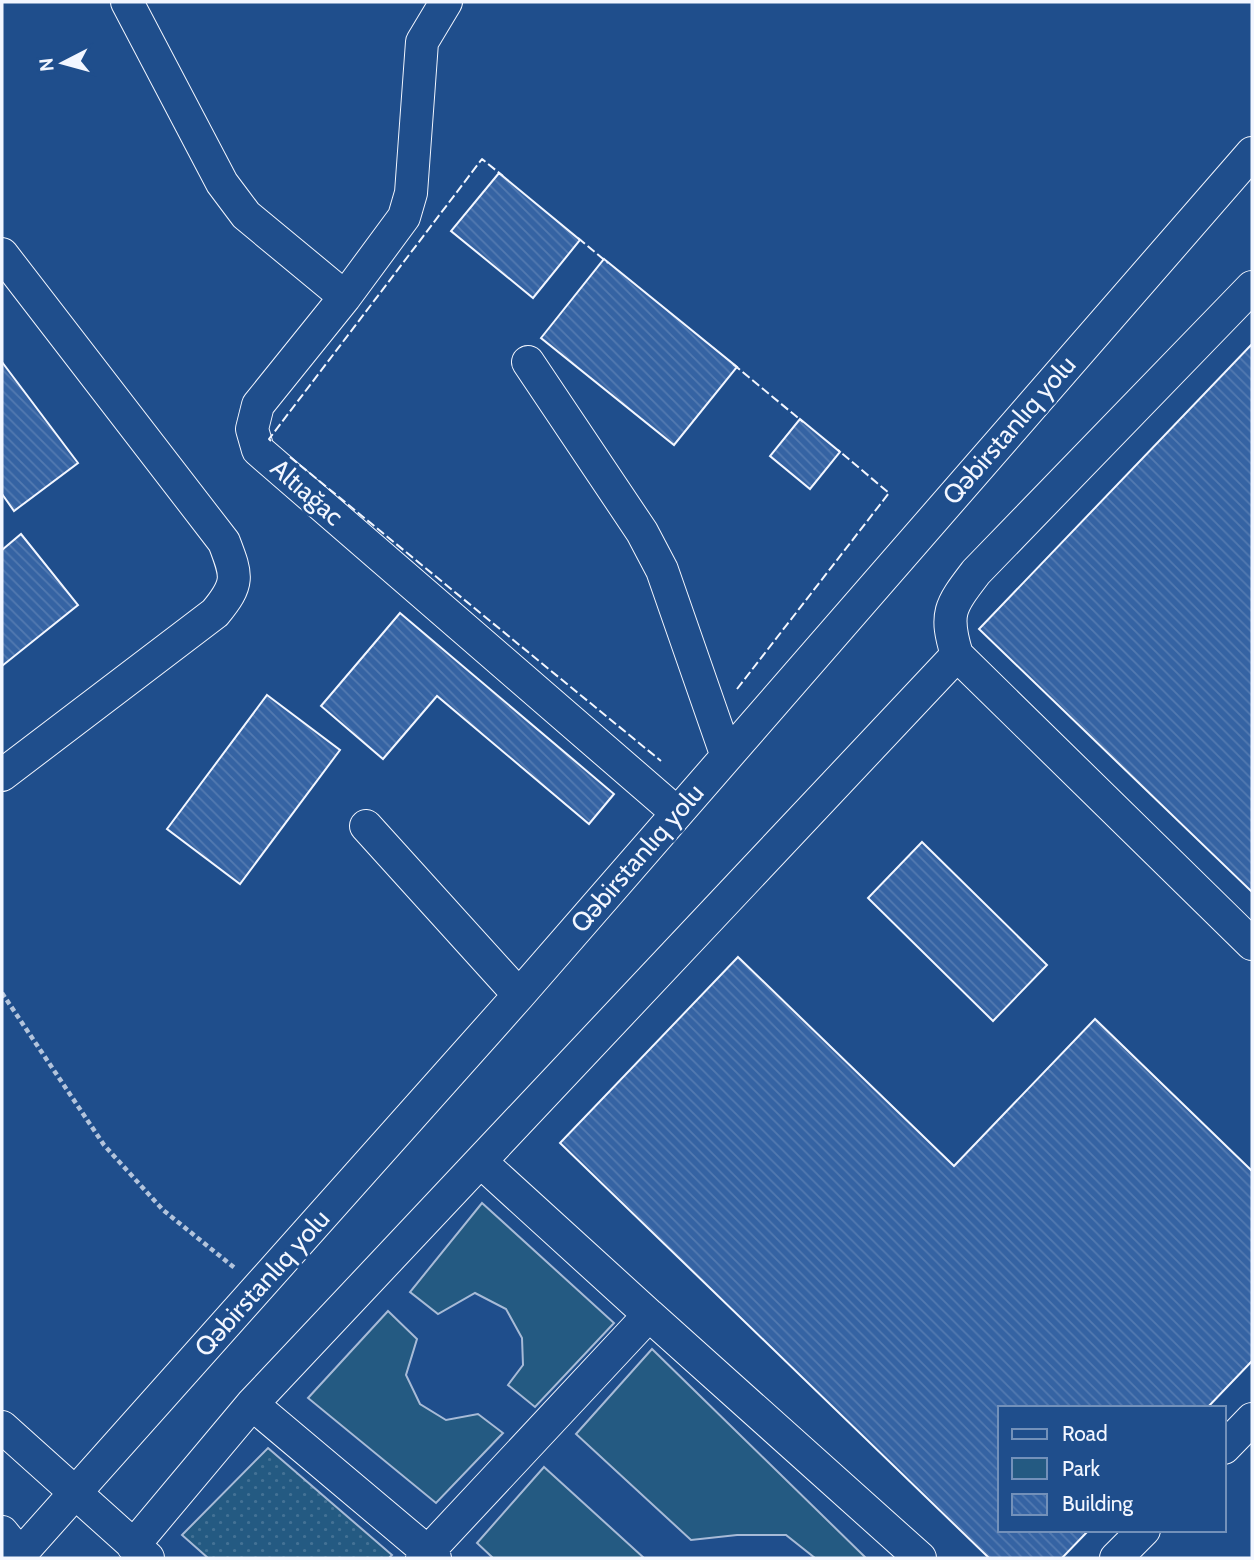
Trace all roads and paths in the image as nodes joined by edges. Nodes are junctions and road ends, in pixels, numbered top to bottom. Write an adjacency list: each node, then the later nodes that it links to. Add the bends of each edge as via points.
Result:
1 (127, 2): 6 (street, via 222,183 246,215)
2 (446, 2): 6 (street, Altıağac, via 422,42 411,193 404,217)
3 (1252, 153): 9 (street, Qəbirstanlıq yolu)
4 (2, 254): 10 (street, via 224,542 236,574 229,597 215,613)
5 (1252, 287): 8 (street, via 976,572 955,600 948,626)
6 (345, 297): 11 (street, Altıağac, via 258,405 252,429 258,450)
7 (528, 362): 9 (street, via 642,532 662,570)
8 (957, 655): 13 (street); 16 (street)
9 (726, 754): 11 (street, Qəbirstanlıq yolu)
10 (2, 775)
11 (676, 812): 15 (street, Qəbirstanlıq yolu)
12 (366, 826): 15 (street)
13 (1252, 944)
14 (2, 993): 17 (path, via 104,1145 163,1209)
15 (519, 995): 17 (street, Qəbirstanlıq yolu)
16 (481, 1162): 18 (street); 19 (street)
17 (259, 1286): 23 (street, Qəbirstanlıq yolu)
18 (649, 1315): 27 (street); 28 (street)
19 (253, 1404): 26 (street); 27 (street)
20 (1252, 1419): 22 (street)
21 (2, 1427): 23 (street)
22 (1226, 1446)
23 (75, 1493): 25 (street, Qəbirstanlıq yolu); 26 (street)
24 (1142, 1532): 29 (street)
25 (13, 1548)
26 (141, 1552)
27 (429, 1556)
28 (920, 1558)
29 (1116, 1558)

